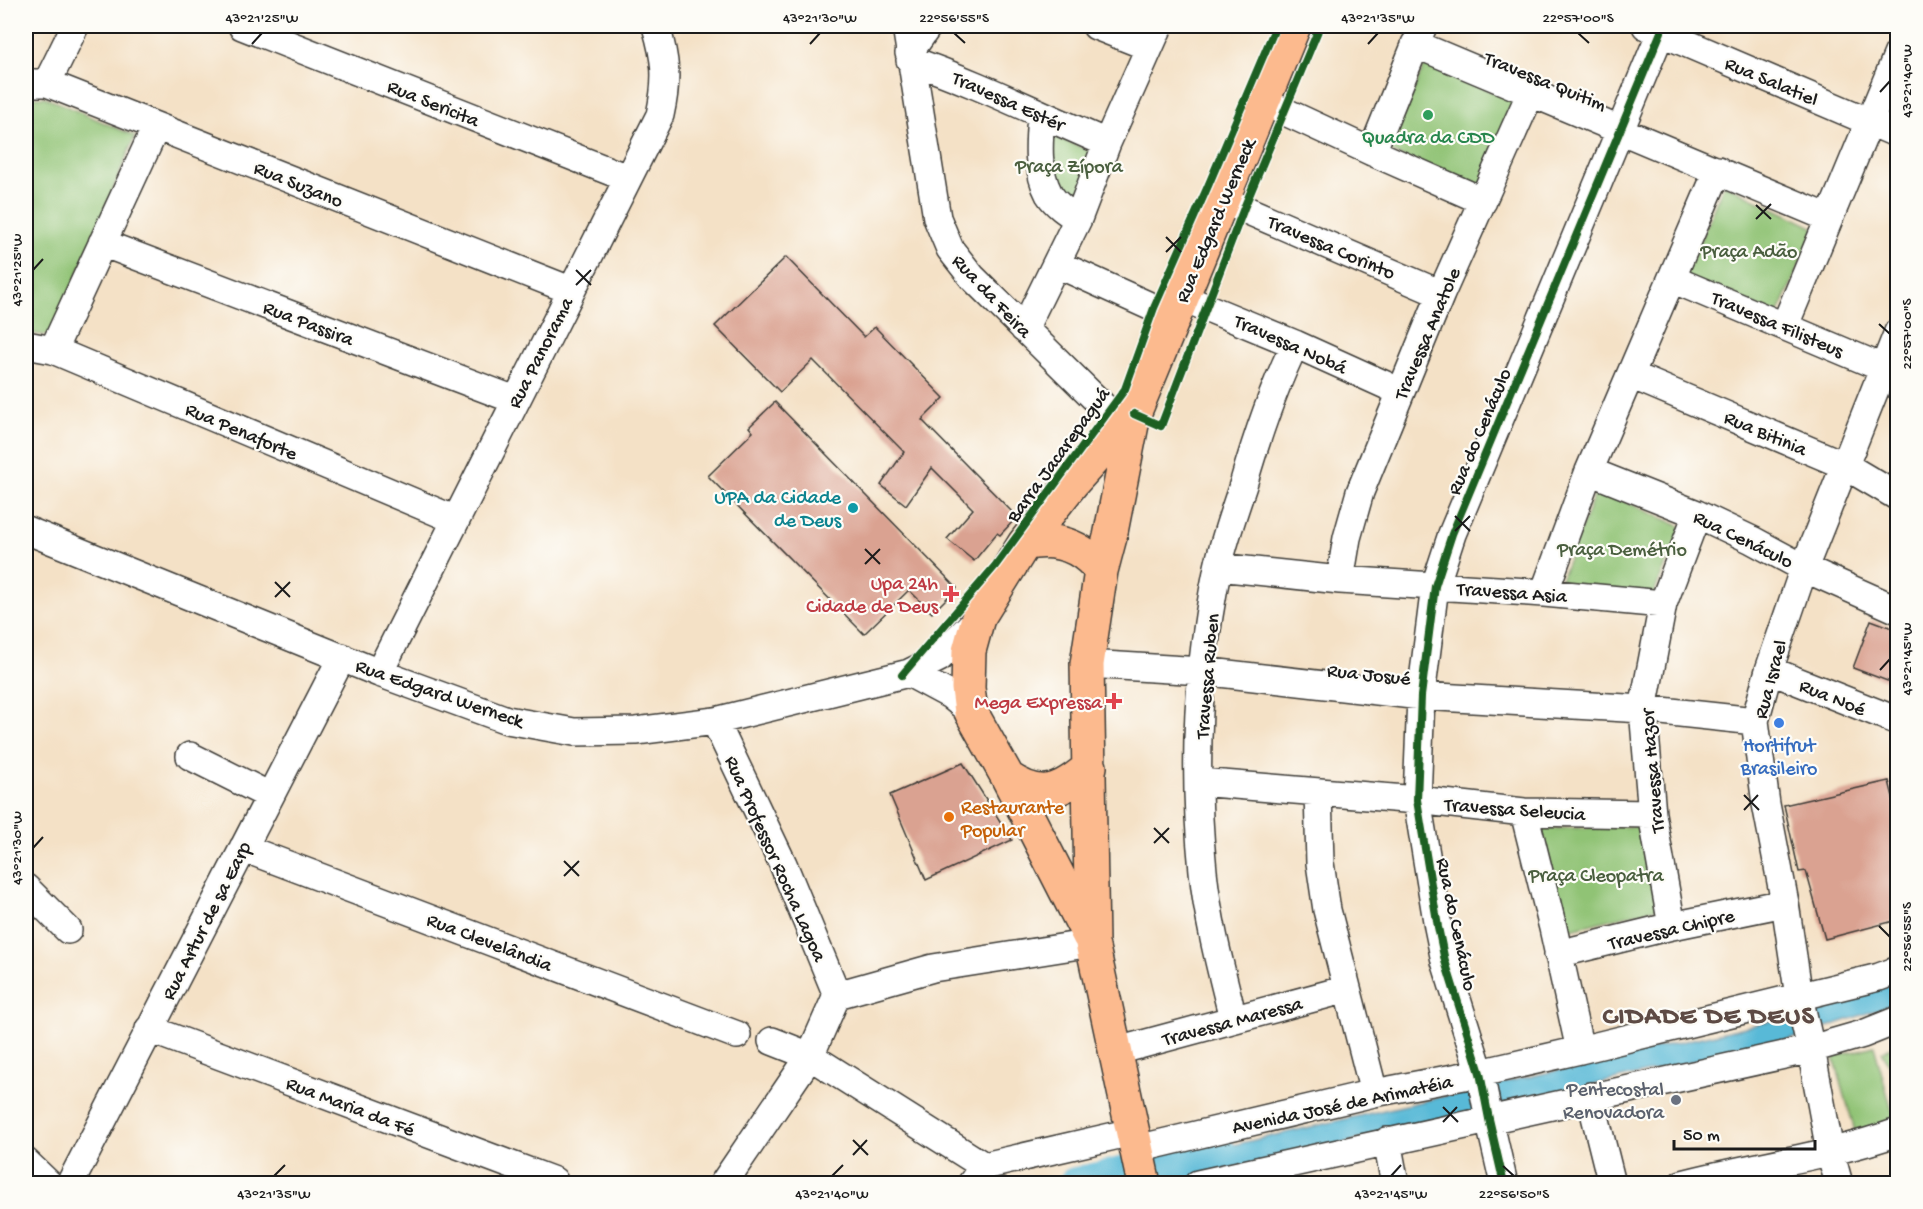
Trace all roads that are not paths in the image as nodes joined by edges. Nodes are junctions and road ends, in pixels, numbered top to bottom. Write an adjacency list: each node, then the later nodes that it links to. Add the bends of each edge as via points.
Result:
1 (75, 26): 13 (street)
2 (242, 26): 24 (street, Rua Sericita)
3 (656, 26): 24 (street, Rua Panorama, via 664,54 666,88 660,115)
4 (906, 26): 12 (street, Rua da Feira)
5 (928, 26): 12 (street)
6 (1096, 26): 10 (street)
7 (1294, 26): 15 (main road, Rua Edgard Werneck)
8 (1654, 29): 17 (street, Rua Salatiel); 19 (street, Rua do Cenáculo)
9 (1419, 35): 14 (street, Travessa Quitim); 22 (street)
10 (1154, 36): 21 (street)
11 (1898, 53): 17 (street)
12 (910, 57): 16 (street, Travessa Estér); 36 (street, Rua da Feira, via 937,218 950,249)
13 (36, 83): 18 (street, Rua Suzano)
14 (1531, 92): 19 (street, Travessa Quitim); 26 (street, Travessa Anatole)
15 (1264, 102): 22 (street); 25 (main road, Rua Edgard Werneck)
16 (1041, 115): 21 (street, Travessa Estér); 28 (street, via 1038,152 1049,194 1060,208)
17 (1870, 123): 20 (street, Rua Salatiel); 27 (street)
18 (156, 127): 29 (street); 32 (street, Rua Suzano)
19 (1622, 129): 23 (street, Travessa Quitim); 57 (street, Rua do Cenáculo, via 1452,534)
20 (1898, 134)
21 (1107, 143): 28 (street)
22 (1372, 152): 26 (street)
23 (1718, 170): 27 (street, Travessa Quitim); 31 (street)
24 (627, 178): 32 (street, Rua Panorama)
25 (1223, 200): 33 (street, Travessa Corinto); 34 (main road, Rua Edgard Werneck)
26 (1483, 201): 33 (street, Travessa Anatole)
27 (1829, 218): 35 (street)
28 (1078, 219): 30 (street)
29 (102, 243): 40 (street); 44 (street, Rua Passira)
30 (1057, 264): 34 (street, Travessa Nobá, via 1154,308); 36 (street)
31 (1672, 279): 35 (street, Travessa Filisteus); 42 (street)
32 (570, 290): 44 (street, Rua Panorama)
33 (1441, 294): 43 (street, Travessa Anatole)
34 (1177, 306): 38 (street, Travessa Nobá); 45 (main road, Rua Edgard Werneck)
35 (1785, 325): 41 (street, Travessa Filisteus)
36 (1024, 329): 45 (street, Rua da Feira)
37 (1898, 332): 41 (street, Rua Israel)
38 (1295, 344): 43 (street, Travessa Nobá); 53 (street, Travessa Ruben, via 1276,383)
39 (26, 345): 40 (street, Rua Penaforte)
40 (53, 350): 50 (street, Rua Penaforte)
41 (1883, 368): 46 (street, Rua Israel)
42 (1631, 375): 46 (street, Rua Bitinia); 47 (street)
43 (1401, 392): 56 (street, Travessa Anatole, via 1360,492)
44 (515, 400): 50 (street, Rua Panorama)
45 (1128, 420): 52 (main road); 55 (main road)
46 (1844, 465): 48 (street, Rua Bitinia); 54 (street, Rua Israel)
47 (1589, 471): 49 (street, Rua Cenáculo); 58 (street)
48 (1898, 497)
49 (1697, 514): 54 (street, Rua Cenáculo); 59 (street, Travessa Hazor)
50 (456, 520): 66 (street, Rua Panorama)
51 (26, 530): 62 (street, Rua Edgard Werneck)
52 (1024, 544): 55 (main road, via 1044,541 1072,546); 61 (main road)
53 (1218, 567): 56 (street, Travessa Asia); 65 (street, Travessa Ruben)
54 (1804, 568): 60 (street, Rua Cenáculo); 64 (street, Rua Israel)
55 (1101, 571): 63 (main road)
56 (1340, 580): 57 (street, Travessa Asia)
57 (1435, 586): 58 (street, Travessa Asia); 68 (street, Rua do Cenáculo)
58 (1544, 593): 59 (street, Travessa Asia)
59 (1663, 604): 69 (street, Travessa Hazor)
60 (1898, 610)
61 (978, 618): 67 (street, Rua Edgard Werneck, via 939,658); 70 (main road, via 969,651)
62 (342, 657): 66 (street, Rua Edgard Werneck); 79 (street, Rua Artur de sa Earp)
63 (1087, 664): 65 (street, Rua Josué); 75 (main road)
64 (1769, 670): 72 (street, Rua Israel); 73 (street, Rua Noé)
65 (1202, 671): 68 (street, Rua Josué); 77 (street, Travessa Ruben)
66 (379, 673): 71 (street, Rua Edgard Werneck, via 507,720 574,732 636,731)
67 (909, 673): 70 (street, via 950,695); 71 (street, Rua Edgard Werneck)
68 (1421, 696): 69 (street, Rua Josué); 80 (street, Rua do Cenáculo)
69 (1643, 709): 72 (street, Rua Josué); 82 (street, Travessa Hazor)
70 (971, 712): 76 (main road)
71 (716, 721): 92 (street, Rua Professor Rocha Lagoa, via 783,864)
72 (1755, 721): 85 (street, Rua Israel)
73 (1898, 722)
74 (190, 756): 79 (street)
75 (1090, 767): 76 (main road, via 1057,789 1043,792 1023,788); 88 (main road)
76 (1008, 778): 88 (main road)
77 (1198, 782): 78 (street, Travessa Seleucia); 94 (street, Travessa Ruben, via 1203,872)
78 (1318, 792): 80 (street, Travessa Seleucia); 91 (street, via 1320,863 1327,910)
79 (270, 796): 83 (street, Rua Artur de sa Earp)
80 (1417, 800): 81 (street, Travessa Seleucia); 103 (street, Rua do Cenáculo, via 1440,939)
81 (1524, 812): 82 (street, Travessa Seleucia); 89 (street)
82 (1652, 814): 86 (street, Travessa Hazor)
83 (243, 848): 96 (street, Rua Artur de sa Earp); 97 (street, Rua Clevelândia)
84 (26, 888): 87 (street)
85 (1785, 903): 86 (street, Travessa Chipre); 93 (street, Rua Israel)
86 (1672, 926): 89 (street, Travessa Chipre)
87 (68, 930)
88 (1092, 943): 92 (street, via 933,968); 101 (main road)
89 (1558, 954): 100 (street)
90 (1898, 970): 93 (street, Avenida José de Arimatéia)
91 (1347, 989): 94 (street, Travessa Maressa); 104 (street)
92 (837, 995): 102 (street)
93 (1800, 1000): 99 (street, Rua Israel); 100 (street, Avenida José de Arimatéia)
94 (1233, 1018): 101 (street, Travessa Maressa)
95 (1898, 1020): 99 (street, via 1863,1034)
96 (149, 1029): 114 (street, Rua Maria da Fé); 116 (street, Rua Artur de sa Earp)
97 (737, 1035)
98 (772, 1041): 102 (street)
99 (1810, 1045): 105 (street); 109 (street, Rua Israel)
100 (1580, 1050): 103 (street, Avenida José de Arimatéia)
101 (1117, 1051): 110 (main road)
102 (810, 1056): 112 (street); 117 (street)
103 (1480, 1077): 104 (street, Avenida José de Arimatéia); 106 (street, Rua do Cenáculo)
104 (1374, 1093): 110 (street, Avenida José de Arimatéia)
105 (1590, 1096): 106 (street); 121 (street)
106 (1488, 1115): 108 (street); 120 (street, Rua do Cenáculo)
107 (1898, 1132): 109 (street)
108 (1387, 1141): 118 (street); 119 (street)
109 (1830, 1151): 113 (street); 123 (street, Rua Israel)
110 (1138, 1156): 112 (street, Avenida José de Arimatéia)
111 (26, 1162): 115 (street)
112 (977, 1175)
113 (1729, 1178): 122 (street)
114 (554, 1181)
115 (49, 1184)
116 (70, 1184)
117 (723, 1184)
118 (1198, 1184)
119 (1395, 1184)
120 (1504, 1184)
121 (1612, 1184)
122 (1682, 1184)
123 (1839, 1184)

